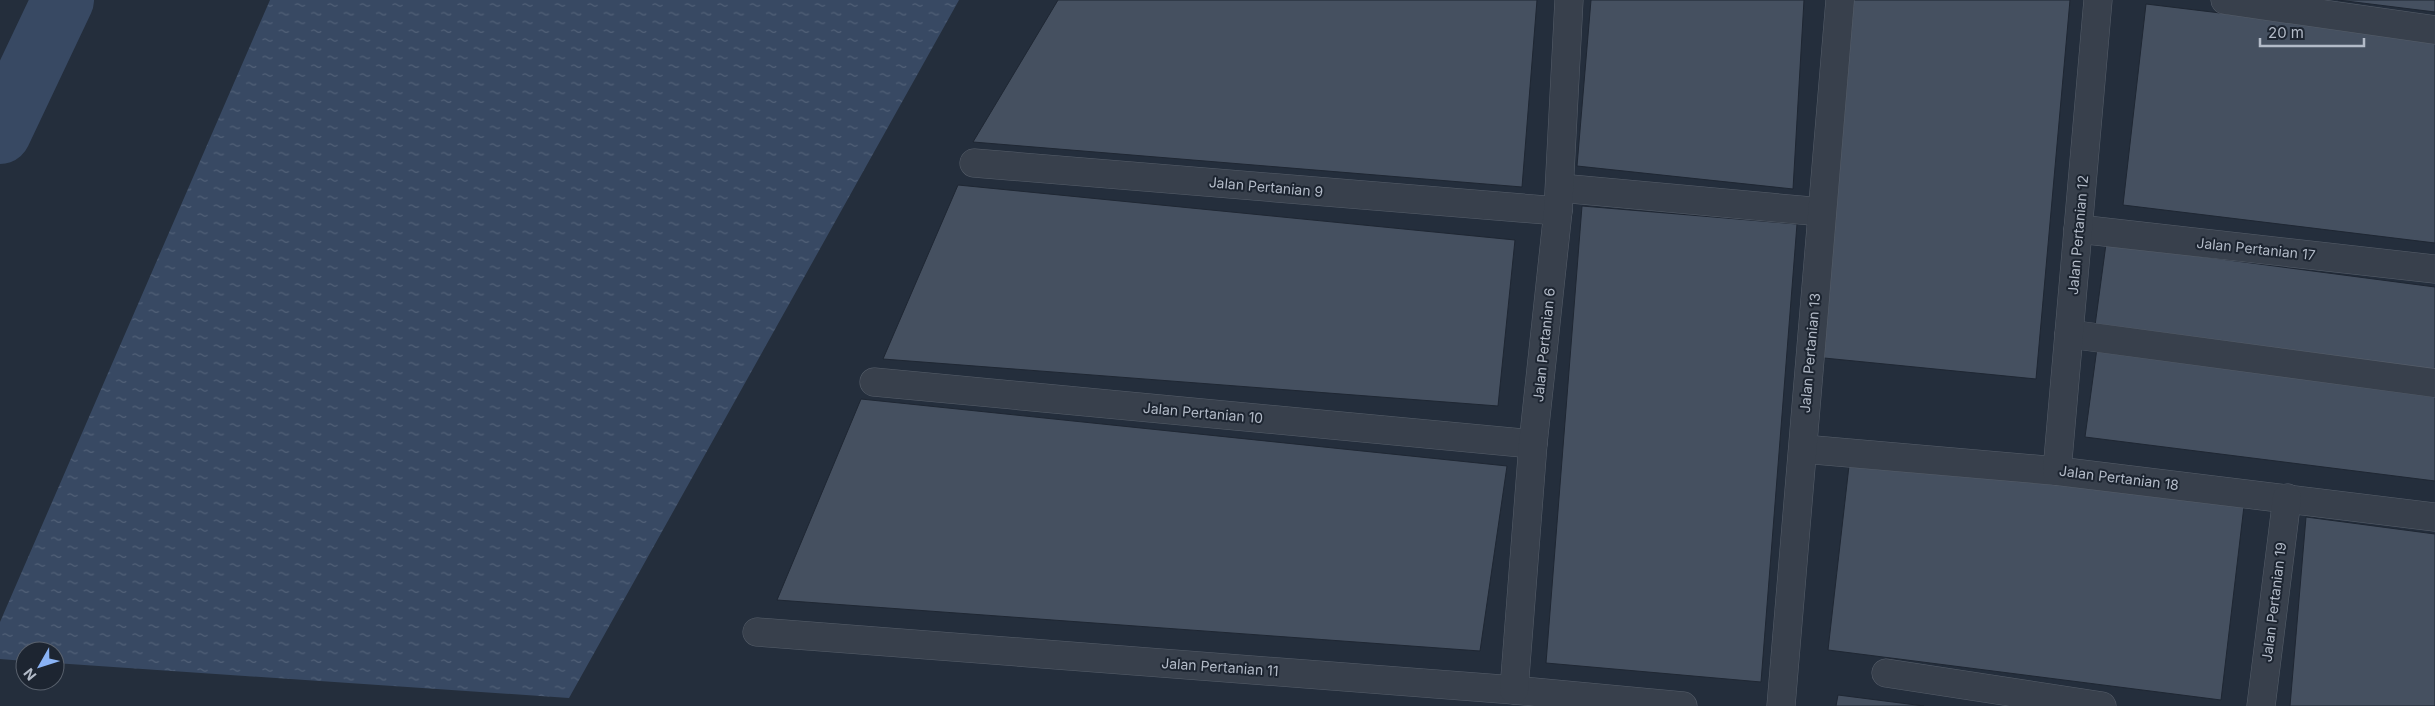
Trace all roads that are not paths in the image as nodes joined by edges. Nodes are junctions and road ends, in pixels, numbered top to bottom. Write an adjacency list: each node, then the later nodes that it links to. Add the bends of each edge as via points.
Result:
1 (1569, 0): 7 (street, Jalan Pertanian 6)
2 (1840, 0): 8 (street, Jalan Pertanian 13)
3 (2098, 0): 9 (street, Jalan Pertanian 12)
4 (2225, 0): 5 (street)
5 (2435, 30)
6 (974, 163): 7 (street, Jalan Pertanian 9)
7 (1559, 200): 8 (street, Jalan Pertanian 9); 14 (street, Jalan Pertanian 6)
8 (1822, 212): 15 (street, Jalan Pertanian 13)
9 (2078, 229): 10 (street, Jalan Pertanian 17); 11 (street, Jalan Pertanian 12)
10 (2435, 269)
11 (2069, 334): 13 (street); 16 (street, Jalan Pertanian 12)
12 (874, 382): 14 (street, Jalan Pertanian 10)
13 (2435, 383)
14 (1533, 444): 21 (street, Jalan Pertanian 6)
15 (1803, 449): 16 (street, Jalan Pertanian 18); 23 (street, Jalan Pertanian 13)
16 (2057, 471): 17 (street, Jalan Pertanian 18)
17 (2287, 498): 18 (street, Jalan Pertanian 18); 25 (street, Jalan Pertanian 19)
18 (2435, 517)
19 (757, 632): 21 (street, Jalan Pertanian 11)
20 (1886, 673): 24 (street)
21 (1514, 690): 22 (street, Jalan Pertanian 11)
22 (1683, 706)
23 (1781, 706)
24 (2102, 706)
25 (2261, 706)

